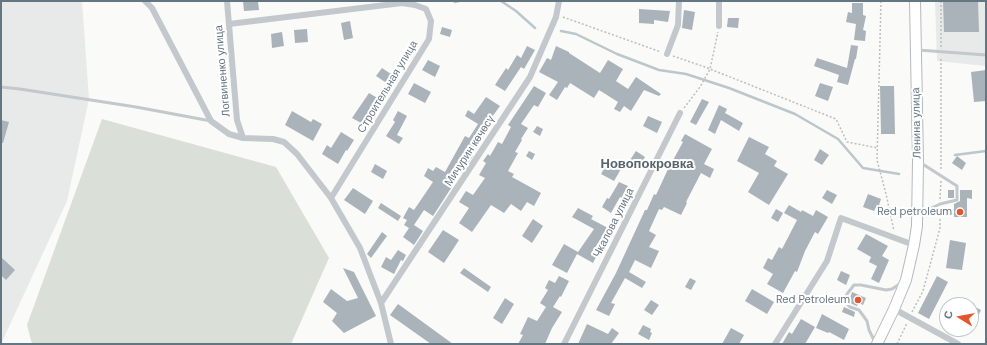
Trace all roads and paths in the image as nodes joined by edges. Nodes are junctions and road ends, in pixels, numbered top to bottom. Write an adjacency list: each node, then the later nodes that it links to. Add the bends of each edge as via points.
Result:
1 (145, 1): 18 (street, via 152,8)
2 (227, 1): 10 (street, Логвиненко улица)
3 (559, 1): 9 (street, Мичурин көчөсү)
4 (680, 1): 13 (street, via 678,25)
5 (719, 1): 11 (street)
6 (881, 1): 20 (path)
7 (915, 1): 12 (main road, Ленина улица)
8 (416, 3): 10 (street, Строительная улица); 22 (street, Строительная улица, via 426,10 431,21 429,39)
9 (556, 15): 13 (path); 27 (street, Мичурин көчөсү, via 530,77)
10 (229, 24): 19 (street, Логвиненко улица, via 237,120)
11 (719, 26): 15 (path)
12 (916, 50): 14 (lane); 21 (main road, Ленина улица)
13 (667, 54): 15 (path)
14 (986, 55)
15 (710, 69): 17 (path); 20 (path, via 836,119 847,142)
16 (1, 87): 18 (lane)
17 (680, 113): 30 (street, Чкалова улица)
18 (211, 121): 19 (street, via 229,134)
19 (243, 138): 22 (street, via 284,142 297,154)
20 (878, 148): 24 (path, via 877,160)
21 (918, 161): 23 (main road, Ленина улица); 23 (lane, via 957,186 957,200)
22 (332, 198): 27 (street, via 360,248)
23 (917, 214): 25 (main road, Ленина улица)
24 (895, 238): 25 (street); 31 (street, via 841,218 827,261)
25 (914, 245): 26 (main road, Ленина улица)
26 (906, 280): 28 (main road, Ленина улица); 32 (lane, via 886,290 854,285 847,294 846,303 859,310 867,321)
27 (381, 303): 29 (street)
28 (894, 309): 32 (main road, Ленина улица); 33 (street)
29 (391, 344)
30 (564, 344)
31 (775, 344)
32 (876, 344)
33 (958, 344)

